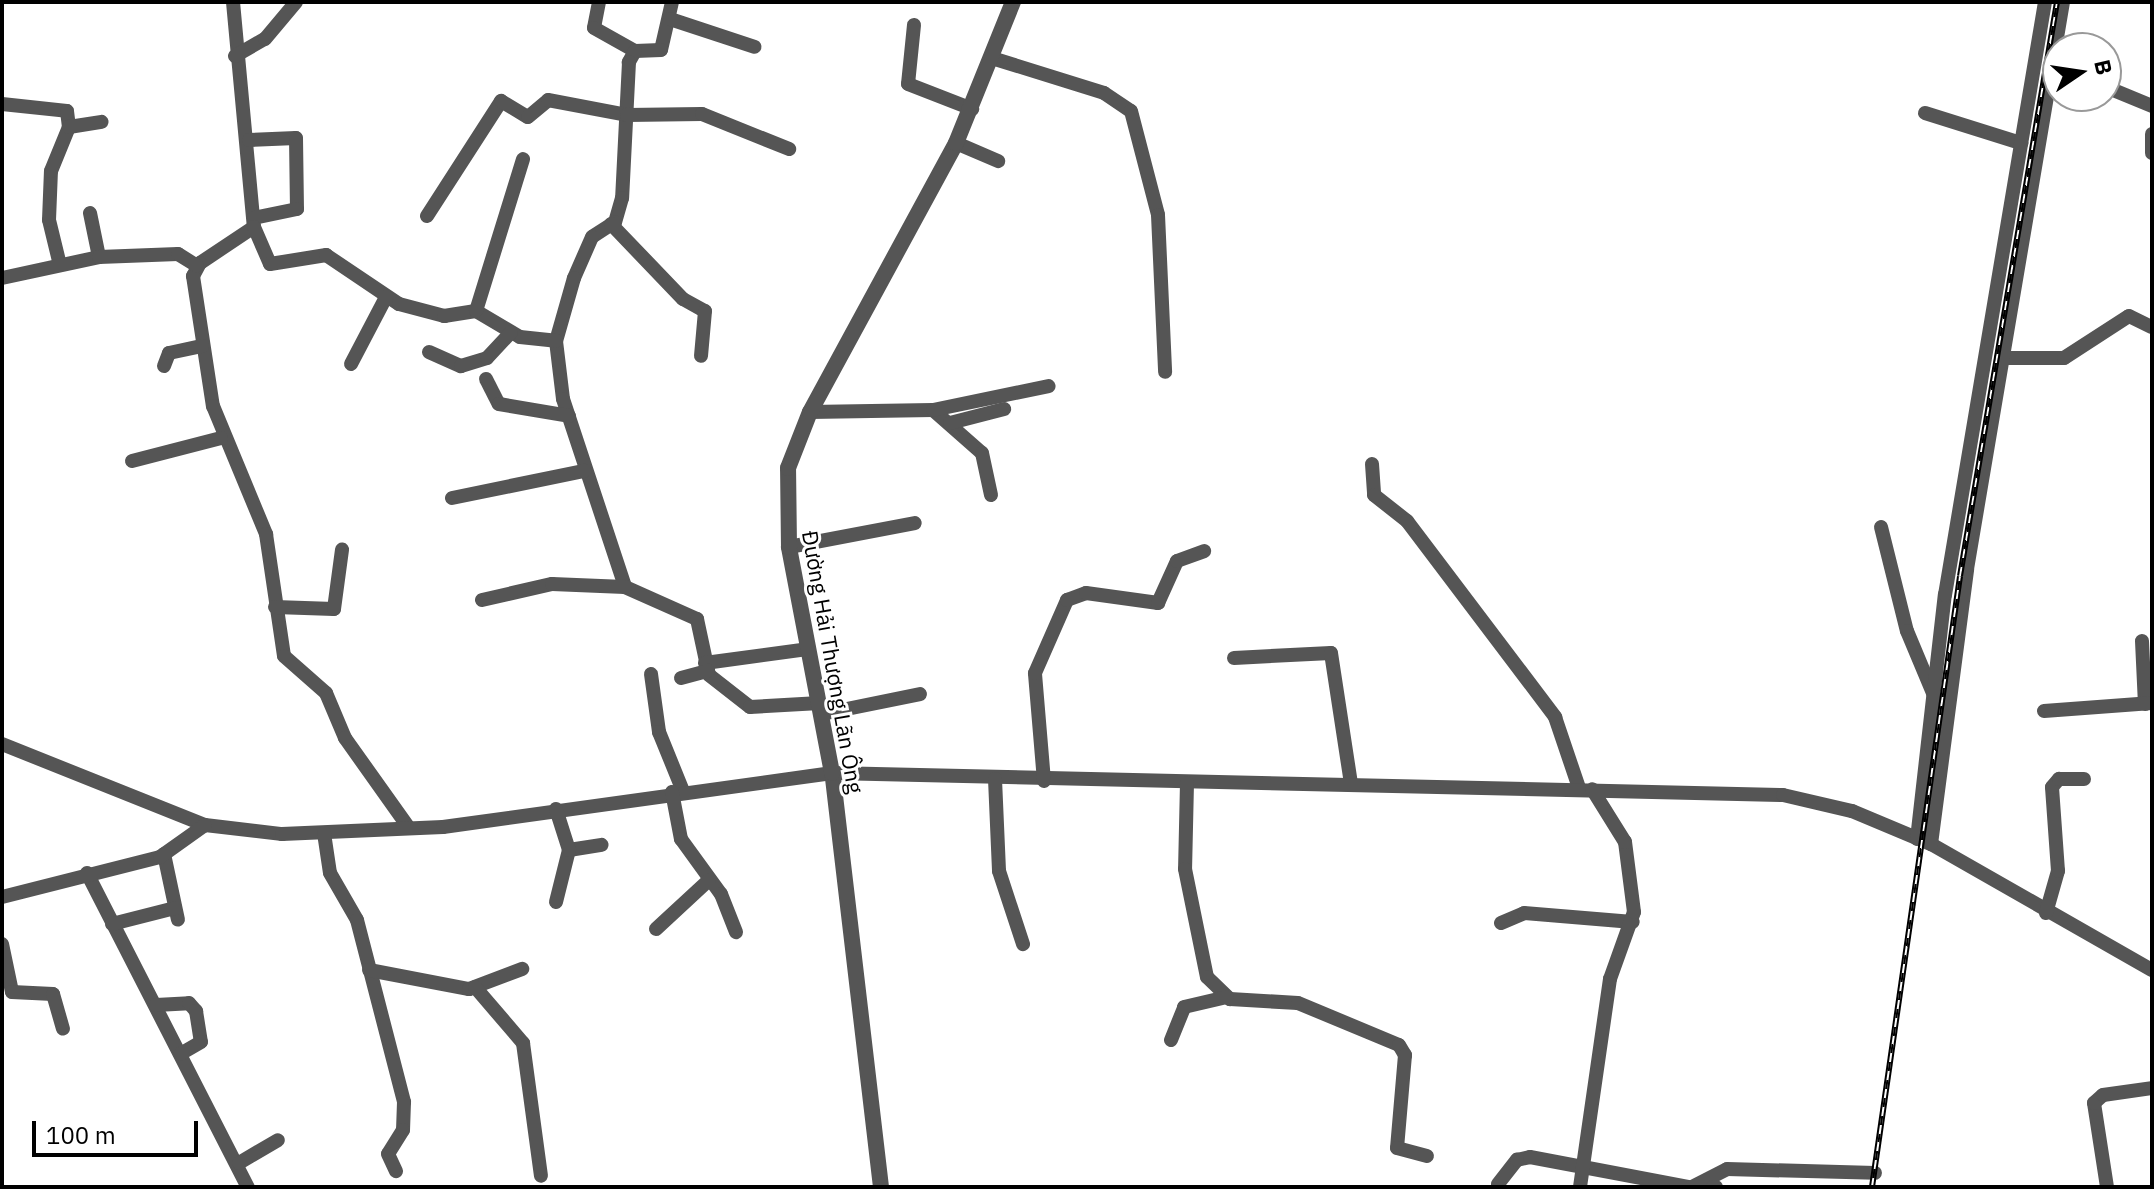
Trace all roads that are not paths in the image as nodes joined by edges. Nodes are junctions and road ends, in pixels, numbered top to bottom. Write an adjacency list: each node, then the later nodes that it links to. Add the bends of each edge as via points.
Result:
1 (233, 2): 13 (street)
2 (296, 2): 13 (street, via 265,39)
3 (599, 2): 12 (street, via 594,28)
4 (672, 2): 8 (street)
5 (1013, 2): 14 (street, Đường Hải Thượng Lãn Ông)
6 (2045, 2): 27 (street)
7 (2063, 2): 10 (street)
8 (670, 19): 11 (street); 12 (street, via 661,50)
9 (914, 25): 18 (street, via 908,84)
10 (2059, 32)
11 (755, 47)
12 (635, 51): 21 (street)
13 (235, 56): 25 (street)
14 (995, 59): 18 (street, Đường Hải Thượng Lãn Ông); 51 (street, via 1104,93 1131,111 1158,215)
15 (2122, 94): 17 (street)
16 (2, 104): 23 (street, via 67,111)
17 (2152, 106)
18 (972, 109): 26 (street, Đường Hải Thượng Lãn Ông)
19 (2047, 112): 48 (street)
20 (1925, 113): 27 (street)
21 (627, 115): 28 (street, via 702,114); 33 (street, via 548,100 528,117 501,101); 35 (street, via 625,181)
22 (102, 122): 23 (street)
23 (69, 127): 37 (street, via 50,176 49,220)
24 (2152, 134): 29 (street)
25 (249, 140): 34 (street); 34 (street, via 296,138 297,209)
26 (956, 143): 31 (street); 56 (street, Đường Hải Thượng Lãn Ông)
27 (2021, 143): 80 (street, via 1945,595)
28 (789, 149)
29 (2152, 153)
30 (523, 159): 41 (street)
31 (998, 161)
32 (90, 213): 36 (street)
33 (427, 216)
34 (254, 222): 38 (street); 40 (street, via 266,262 326,255)
35 (611, 224): 44 (street, via 595,232 582,255); 47 (street, via 683,299 705,311)
36 (99, 257): 37 (street); 38 (street, via 178,254)
37 (59, 261): 39 (street)
38 (197, 266): 45 (street, via 192,283)
39 (2, 278)
40 (386, 297): 41 (street, via 444,316); 49 (street)
41 (476, 311): 43 (street)
42 (2152, 327): 48 (street, via 2129,316 2064,358)
43 (511, 332): 44 (street); 46 (street, via 487,358 461,366)
44 (556, 341): 57 (street)
45 (202, 346): 50 (street, via 169,353); 59 (street)
46 (429, 352)
47 (701, 356)
48 (2001, 358): 97 (street)
49 (351, 364)
50 (164, 366)
51 (1165, 372)
52 (486, 379): 57 (street, via 499,404)
53 (1049, 386): 55 (street)
54 (1004, 409): 58 (street)
55 (933, 410): 56 (street); 58 (street)
56 (810, 412): 67 (street, Đường Hải Thượng Lãn Ông, via 788,468)
57 (569, 416): 62 (street)
58 (950, 423): 63 (street, via 982,453)
59 (221, 438): 60 (street); 72 (street, via 266,534)
60 (132, 461)
61 (1372, 464): 91 (street, via 1374,495 1422,539 1555,717)
62 (584, 471): 64 (street); 70 (street)
63 (991, 495)
64 (452, 498)
65 (915, 523): 67 (street)
66 (1881, 527): 80 (street, via 1907,631)
67 (789, 547): 74 (street, Đường Hải Thượng Lãn Ông)
68 (342, 550): 72 (street, via 334,609)
69 (1204, 551): 88 (street, via 1177,561 1158,603 1086,593 1067,600 1035,673)
70 (625, 587): 71 (street, via 552,584); 76 (street, via 697,619 705,631)
71 (482, 600)
72 (275, 607): 95 (street, via 286,660 326,693 345,738)
73 (2142, 641): 81 (street)
74 (809, 649): 76 (street); 82 (street, Đường Hải Thượng Lãn Ông)
75 (1234, 658): 90 (street, via 1331,653)
76 (706, 667): 78 (street); 82 (street, via 750,707)
77 (651, 674): 92 (street, via 659,732)
78 (681, 678)
79 (920, 694): 82 (street)
80 (1937, 702): 97 (street)
81 (2149, 703): 83 (street)
82 (821, 708): 85 (street, Đường Hải Thượng Lãn Ông)
83 (2044, 711)
84 (2, 744): 94 (street)
85 (832, 773): 86 (street); 92 (street); 132 (street, Đường Hải Thượng Lãn Ông)
86 (995, 779): 88 (street); 112 (street, via 999,871)
87 (2084, 779): 105 (street, via 2059,779 2052,787 2058,871)
88 (1044, 781): 89 (street)
89 (1187, 783): 90 (street); 117 (street, via 1185,869 1193,914 1205,972)
90 (1351, 783): 91 (street)
91 (1585, 788): 97 (street, via 1783,795 1852,811); 106 (street, via 1625,842)
92 (678, 792): 93 (street); 102 (street, via 681,839)
93 (556, 809): 95 (street); 99 (street)
94 (205, 825): 96 (street); 100 (street)
95 (409, 828): 96 (street)
96 (324, 833): 115 (street, via 330,873 357,920)
97 (1924, 841): 105 (street)
98 (602, 845): 99 (street)
99 (569, 850): 104 (street)
100 (164, 854): 101 (street); 108 (street, via 176,914)
101 (87, 873): 103 (street); 108 (street)
102 (709, 880): 109 (street); 110 (street)
103 (2, 897)
104 (556, 902)
105 (2046, 913): 113 (street)
106 (1633, 922): 107 (street, via 1524,913); 126 (street, via 1610,979)
107 (1501, 923)
108 (112, 924): 118 (street)
109 (656, 929)
110 (736, 932)
111 (2, 944): 119 (street, via 12,992 53,994)
112 (1023, 944)
113 (2148, 961)
114 (522, 969): 116 (street)
115 (369, 970): 116 (street); 127 (street, via 404,1102 403,1130 388,1154)
116 (475, 987): 128 (street, via 523,1043)
117 (1227, 997): 120 (street, via 1184,1007); 124 (street, via 1298,1003 1399,1045 1405,1055 1397,1148)
118 (156, 1005): 121 (street); 121 (street, via 189,1003 196,1011 201,1042)
119 (63, 1029)
120 (1171, 1040)
121 (180, 1054): 125 (street)
122 (2152, 1088): 135 (street, via 2103,1095 2094,1103)
123 (278, 1140): 125 (street)
124 (1427, 1156)
125 (239, 1163): 131 (street)
126 (1588, 1166): 130 (street, via 1521,1157); 133 (street); 134 (street)
127 (396, 1171)
128 (541, 1176)
129 (1869, 1178): 134 (street, via 1727,1169)
130 (1498, 1184)
131 (248, 1187)
132 (881, 1187)
133 (1580, 1187)
134 (1691, 1187)
135 (2107, 1187)

